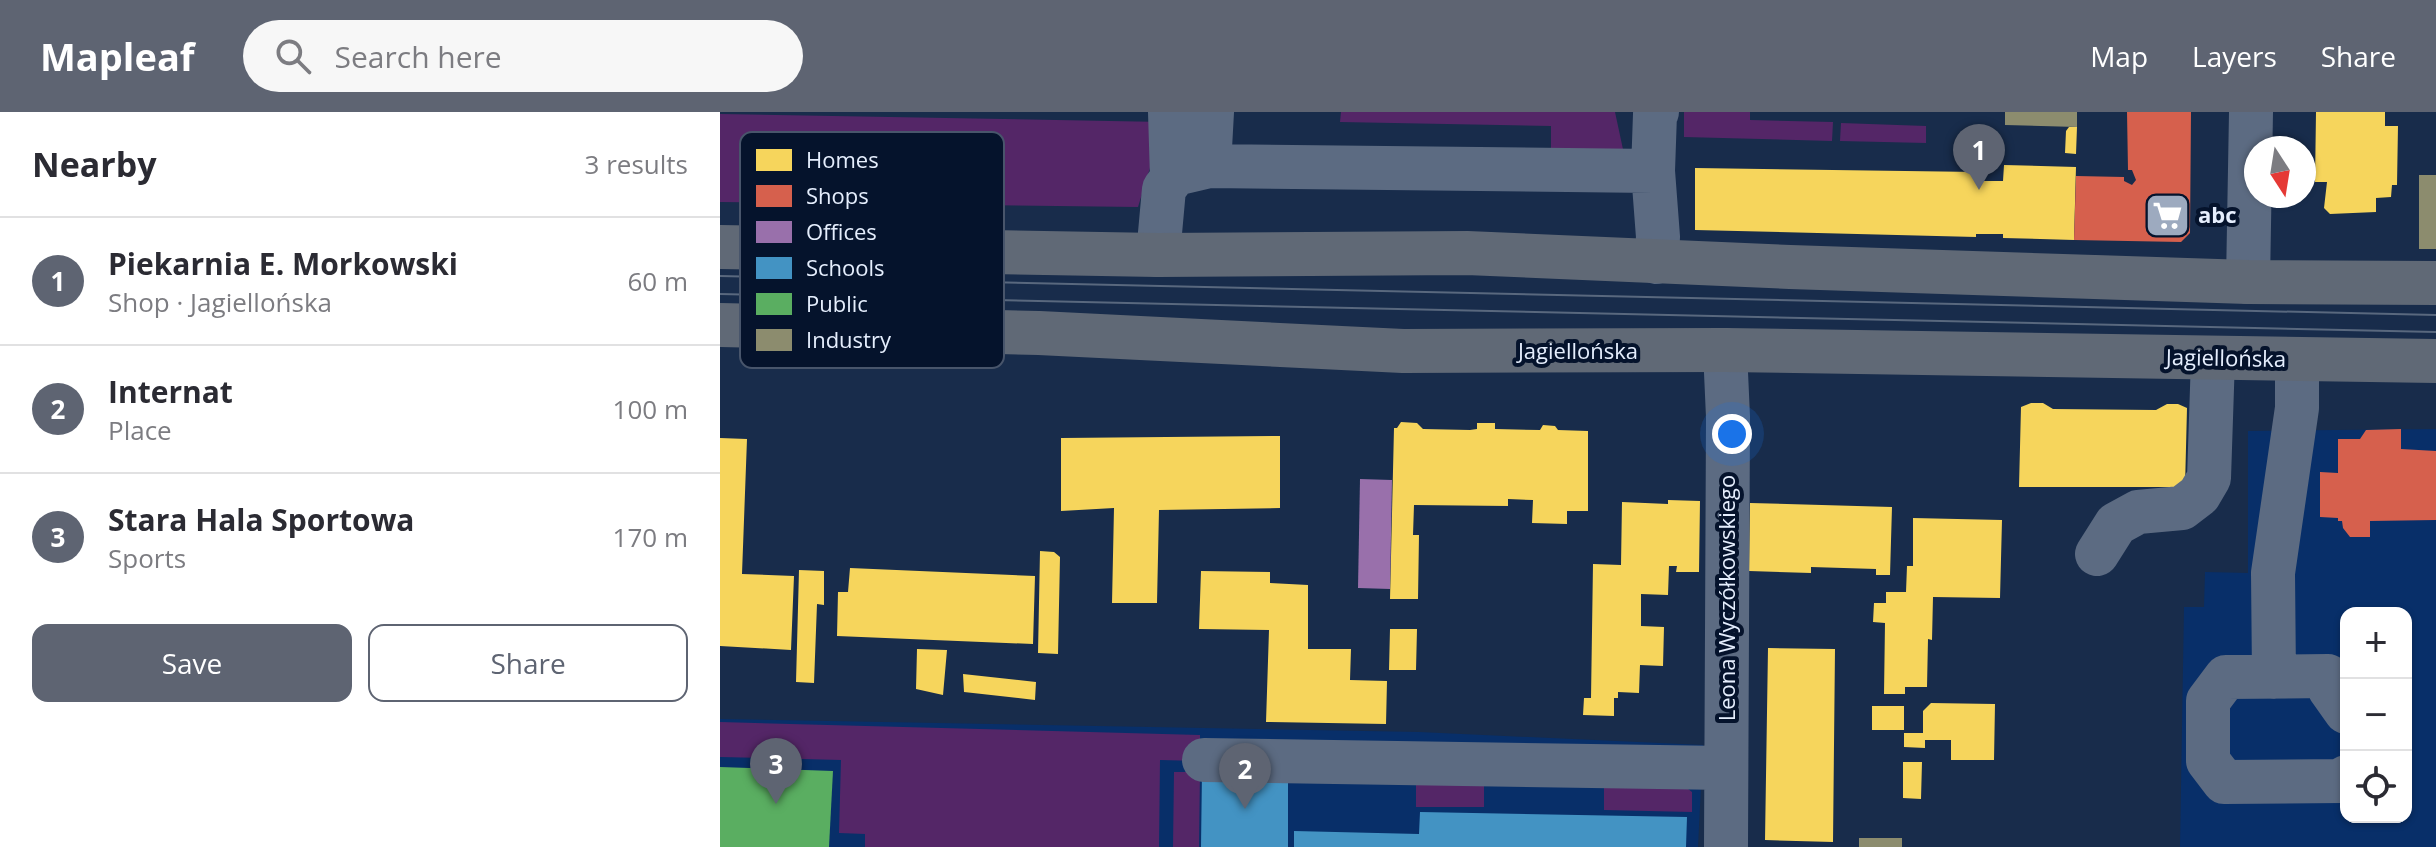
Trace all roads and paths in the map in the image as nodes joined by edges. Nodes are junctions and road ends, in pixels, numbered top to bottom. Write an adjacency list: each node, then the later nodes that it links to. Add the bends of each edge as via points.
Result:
1 (1170, 112): 6 (street)
2 (1212, 112): 6 (street)
3 (2251, 112): 12 (street)
4 (1655, 113): 5 (street)
5 (1653, 171): 6 (street); 11 (street)
6 (1190, 172): 10 (street, via 1164,189)
7 (720, 247): 8 (main road)
8 (740, 247)
9 (1004, 252): 10 (main road)
10 (1158, 255): 11 (main road, via 1397,252)
11 (1656, 262): 12 (main road)
12 (2248, 282): 13 (main road)
13 (2436, 283)
14 (720, 325): 15 (main road, Jagiellońska)
15 (740, 326)
16 (1004, 332): 17 (main road, Jagiellońska, via 1403,351)
17 (1725, 350): 18 (main road, Jagiellońska); 25 (street, Leona Wyczółkowskiego)
18 (2213, 358): 19 (main road, Jagiellońska); 21 (street, via 2209,478 2199,495 2182,508 2138,512 2116,524)
19 (2297, 359): 20 (main road, Jagiellońska); 22 (street, via 2297,408 2273,573)
20 (2436, 361)
21 (2097, 554)
22 (2274, 677): 23 (street, via 2328,676); 26 (street, via 2226,677 2208,701 2208,761 2224,782)
23 (2340, 704)
24 (1204, 760): 25 (street)
25 (1726, 768): 27 (street, Leona Wyczółkowskiego)
26 (2340, 781)
27 (1726, 847)

